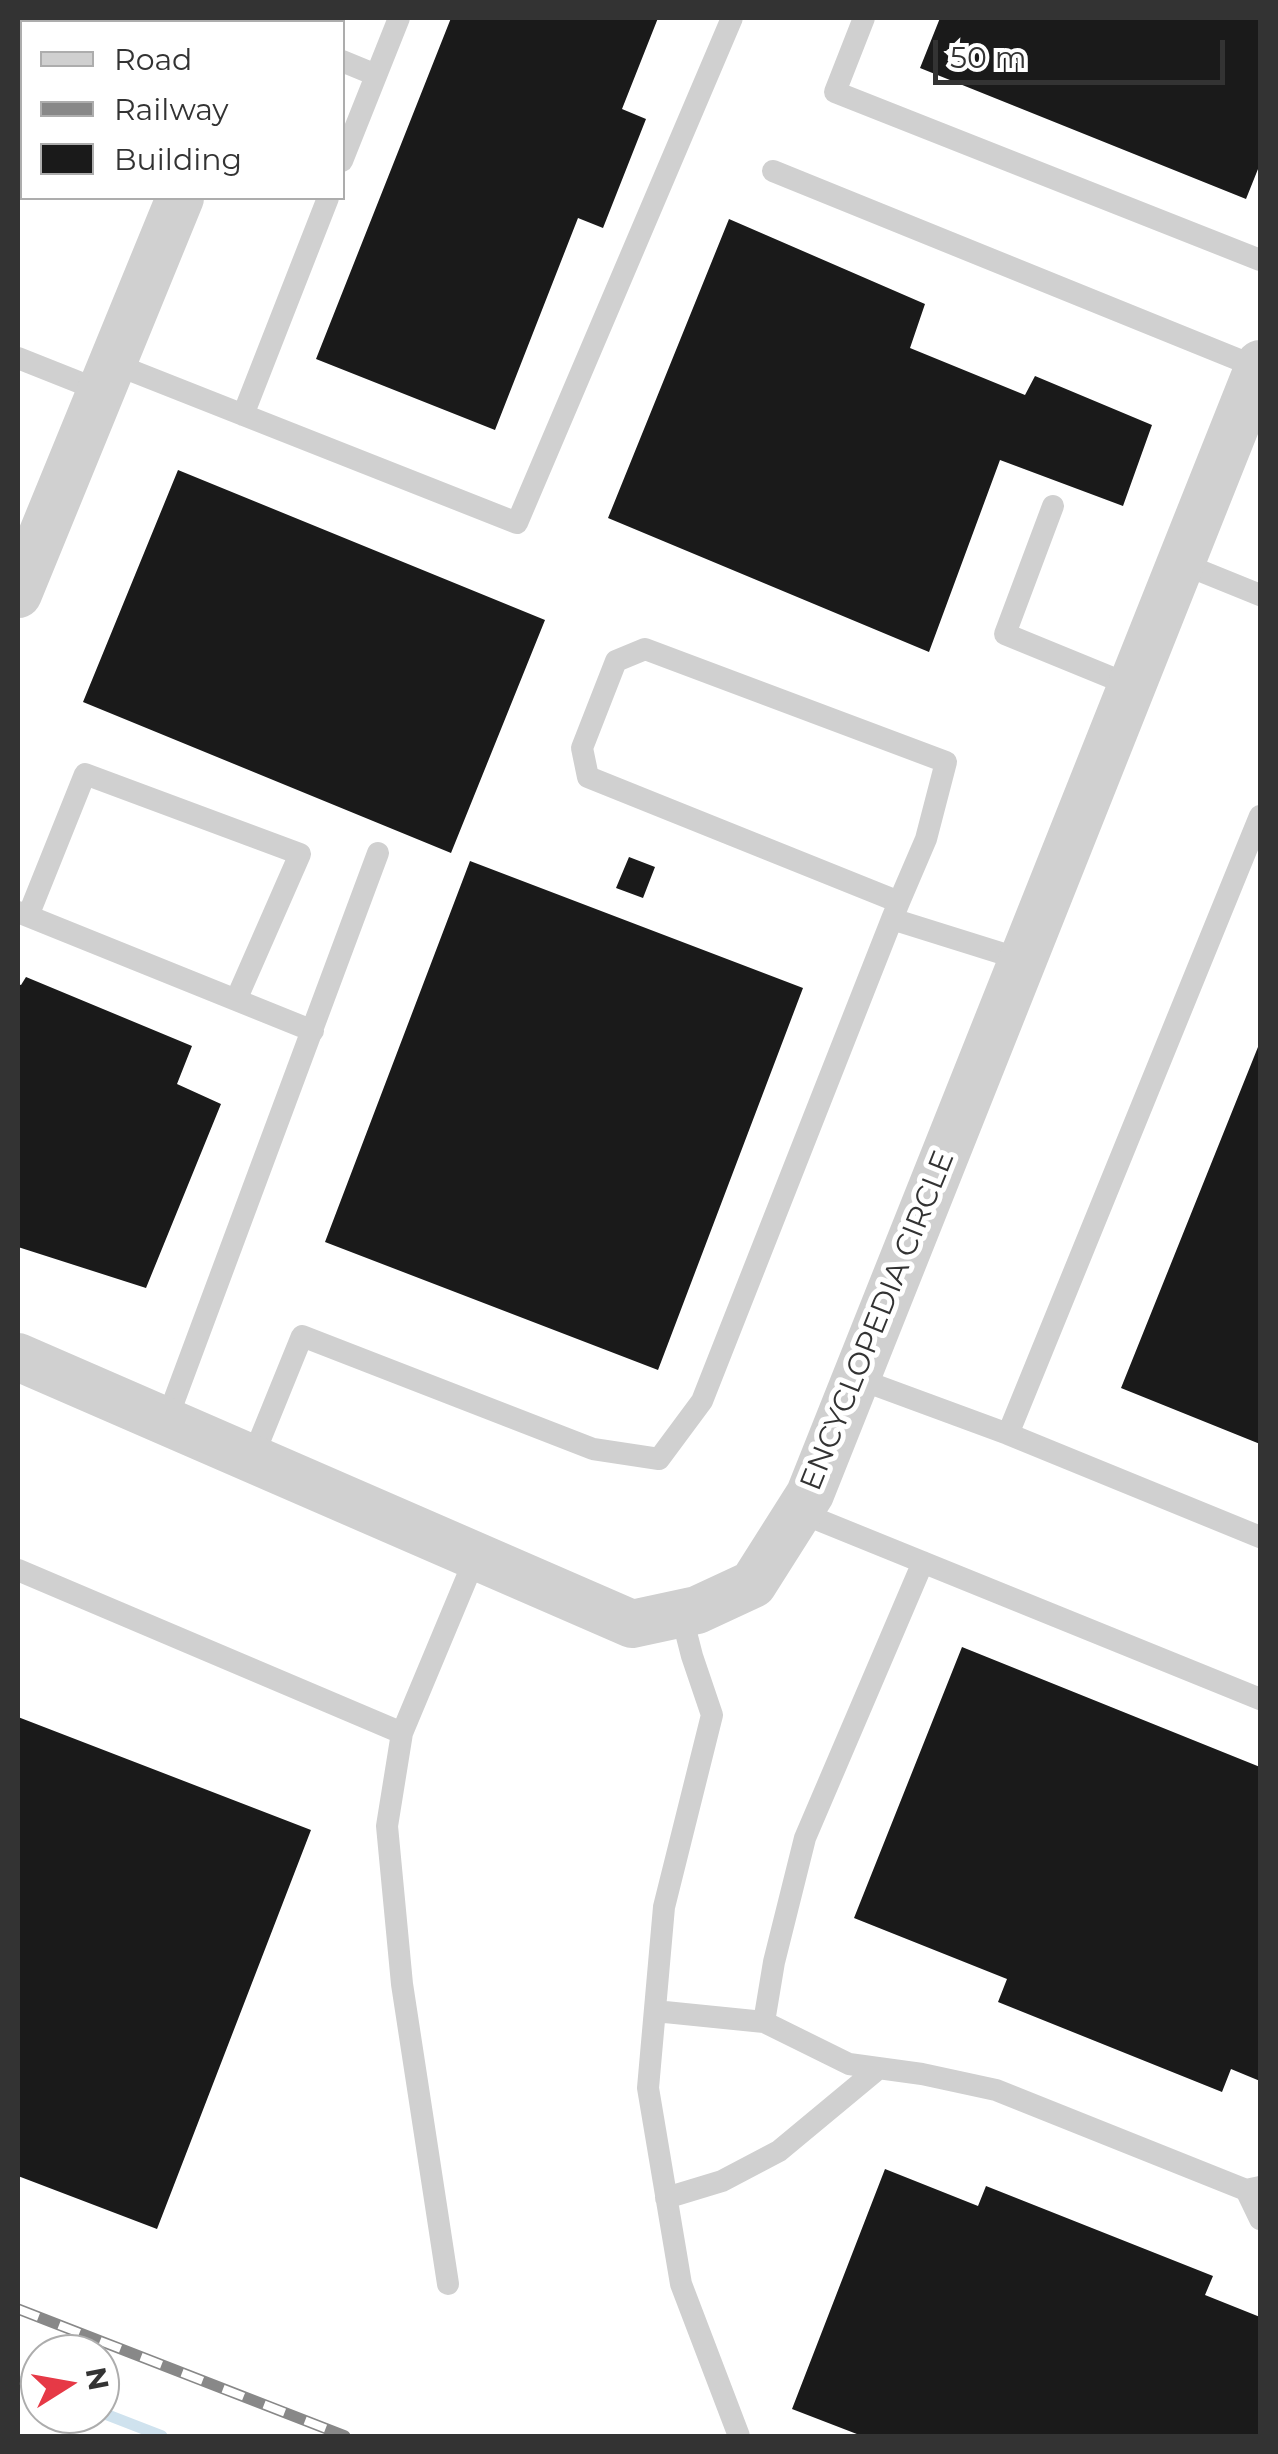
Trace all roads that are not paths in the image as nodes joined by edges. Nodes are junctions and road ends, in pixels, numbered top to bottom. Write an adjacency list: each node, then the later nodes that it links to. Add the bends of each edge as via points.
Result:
1 (399, 18): 5 (lane)
2 (732, 18): 14 (lane, via 516,523)
3 (864, 18): 10 (lane, via 835,92)
4 (345, 63): 5 (lane)
5 (376, 75): 6 (lane)
6 (345, 153)
7 (773, 170): 12 (lane)
8 (179, 200): 13 (street)
9 (327, 200): 14 (lane)
10 (1260, 260)
11 (18, 358): 13 (lane)
12 (1260, 366): 16 (street, ENCYCLOPEDIA CIRCLE)
13 (106, 377): 14 (lane); 17 (street)
14 (243, 415)
15 (1052, 506): 19 (lane, via 1005,634)
16 (1181, 563): 18 (lane); 19 (street, ENCYCLOPEDIA CIRCLE)
17 (18, 594)
18 (1260, 595)
19 (1132, 686): 24 (street, ENCYCLOPEDIA CIRCLE)
20 (1260, 816): 30 (lane)
21 (378, 853): 26 (lane)
22 (896, 910): 22 (lane, via 926,838 946,762 645,650 616,661 582,748 588,777); 24 (lane); 31 (lane, via 702,1401 659,1459 593,1448 302,1336)
23 (23, 914): 25 (lane); 25 (lane, via 85,774 300,854)
24 (1023, 960): 28 (street, ENCYCLOPEDIA CIRCLE)
25 (236, 1000): 26 (lane)
26 (314, 1031): 29 (lane)
27 (18, 1357): 29 (street, ENCYCLOPEDIA CIRCLE)
28 (856, 1378): 30 (lane); 32 (street, ENCYCLOPEDIA CIRCLE)
29 (166, 1422): 31 (street, ENCYCLOPEDIA CIRCLE)
30 (1008, 1434): 33 (lane)
31 (252, 1460): 34 (street, ENCYCLOPEDIA CIRCLE)
32 (799, 1512): 35 (lane); 37 (street, ENCYCLOPEDIA CIRCLE, via 753,1584)
33 (1260, 1537)
34 (476, 1556): 37 (street, ENCYCLOPEDIA CIRCLE, via 632,1624); 39 (lane)
35 (923, 1562): 38 (lane); 41 (lane, via 805,1838)
36 (18, 1570): 39 (lane)
37 (681, 1613): 40 (lane, via 712,1715 664,1907)
38 (1260, 1699)
39 (402, 1732): 46 (lane, via 387,1826 402,1984)
40 (654, 2011): 41 (lane); 44 (lane, via 648,2088)
41 (764, 2022): 42 (lane, via 849,2064)
42 (879, 2068): 43 (lane, via 996,2090); 44 (lane, via 779,2151 722,2181)
43 (1253, 2188): 45 (lane)
44 (666, 2198): 47 (lane, via 681,2284)
45 (1260, 2219)
46 (448, 2284)
47 (738, 2436)

